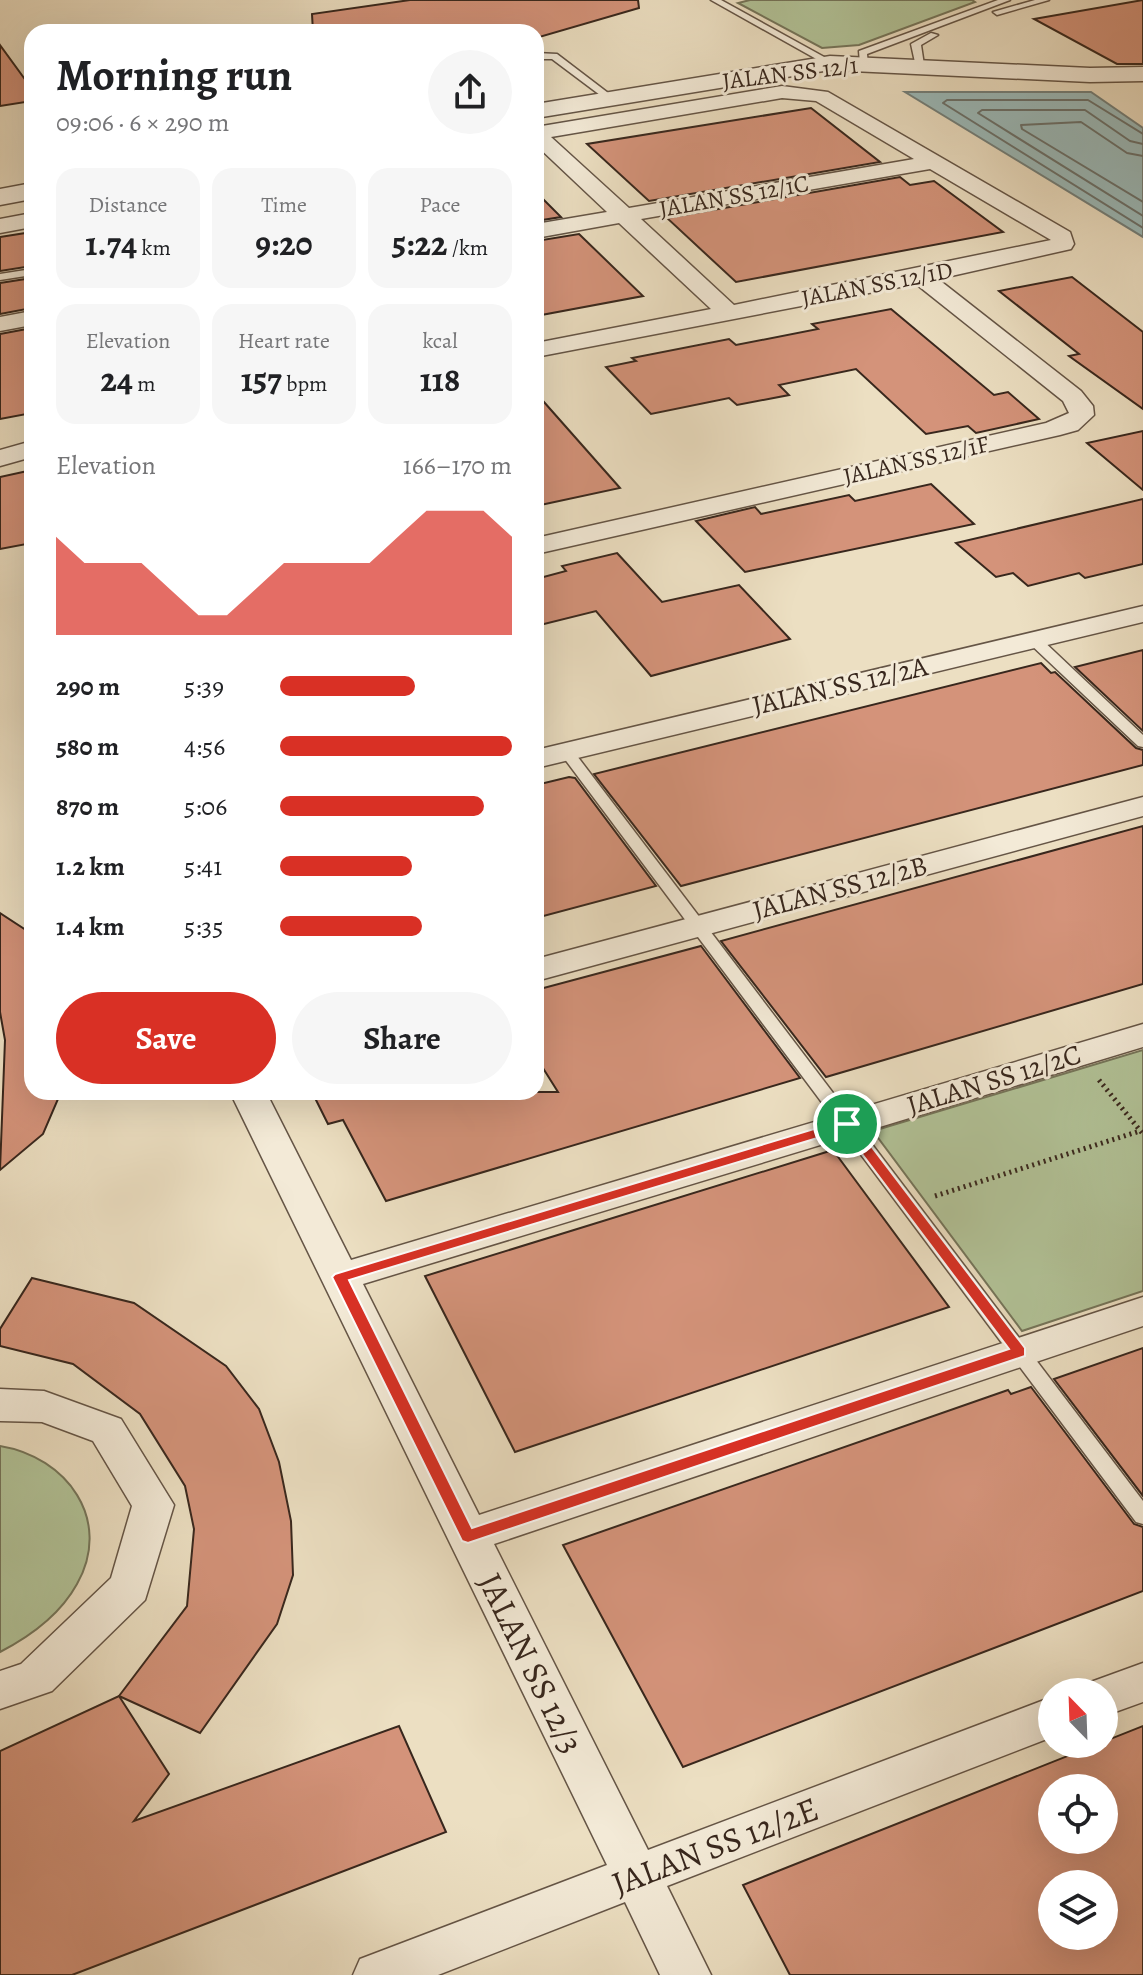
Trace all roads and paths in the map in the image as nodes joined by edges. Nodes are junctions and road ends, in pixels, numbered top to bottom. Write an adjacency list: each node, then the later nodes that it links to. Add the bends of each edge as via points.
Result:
1 (715, 0): 6 (lane)
2 (1006, 0): 5 (lane)
3 (1045, 0): 7 (lane, via 922,40 916,44)
4 (544, 56): 10 (lane, via 554,56)
5 (864, 58): 6 (street, JALAN SS 12/1); 7 (street, JALAN SS 12/1)
6 (825, 60): 10 (street, JALAN SS 12/1)
7 (917, 61): 8 (street, JALAN SS 12/1); 9 (street, JALAN SS 12/1, via 1090,75)
8 (1143, 65)
9 (1143, 74)
10 (605, 95): 11 (street, JALAN SS 12/1); 12 (street, JALAN SS 12/1)
11 (544, 101)
12 (544, 109)
13 (544, 132): 15 (street, via 794,91 821,96)
14 (544, 140): 20 (street)
15 (932, 162): 20 (street, JALAN SS 12/1C); 25 (street, JALAN SS 12/1D, via 1062,237 1063,244)
16 (24, 181): 17 (street)
17 (0, 185)
18 (24, 192): 19 (street)
19 (0, 197)
20 (624, 215): 23 (street, JALAN SS 12/1C); 27 (street)
21 (24, 222): 22 (street)
22 (0, 226)
23 (544, 230)
24 (24, 273): 26 (lane)
25 (920, 276): 27 (street, JALAN SS 12/1D); 35 (street, JALAN SS 12/1F, via 1072,396 1082,415 1051,430)
26 (0, 277)
27 (728, 312): 30 (street, JALAN SS 12/1D)
28 (24, 320): 29 (street)
29 (0, 324)
30 (544, 348)
31 (24, 448): 32 (street)
32 (0, 450)
33 (24, 450): 34 (street)
34 (0, 458)
35 (544, 544)
36 (1143, 614): 37 (street, JALAN SS 12/2A)
37 (1034, 640): 38 (lane); 39 (street, JALAN SS 12/2A)
38 (1143, 743)
39 (566, 751): 40 (street, JALAN SS 12/2A); 42 (lane)
40 (544, 757)
41 (1143, 806): 42 (street, JALAN SS 12/2B)
42 (698, 926): 43 (street, JALAN SS 12/2B); 47 (lane)
43 (544, 968)
44 (1143, 1035): 45 (street, JALAN SS 12/2C)
45 (1078, 1055): 47 (street, JALAN SS 12/2C); 48 (path)
46 (252, 1100): 50 (street, JALAN SS 12/3)
47 (847, 1124): 50 (street, JALAN SS 12/2C); 52 (lane)
48 (1142, 1132): 49 (path)
49 (931, 1197)
50 (340, 1277): 55 (street, JALAN SS 12/3)
51 (1143, 1311): 52 (street)
52 (1019, 1352): 54 (lane); 55 (street)
53 (0, 1405): 57 (street, via 44,1407 107,1430 153,1505 130,1587 36,1678)
54 (1143, 1516)
55 (468, 1536): 60 (street, JALAN SS 12/3)
56 (1143, 1682): 58 (street)
57 (0, 1690)
58 (1118, 1692)
59 (1038, 1722): 60 (street, JALAN SS 12/2E)
60 (637, 1876): 61 (street, JALAN SS 12/2E); 62 (street, JALAN SS 12/3)
61 (378, 1975)
62 (686, 1975)

